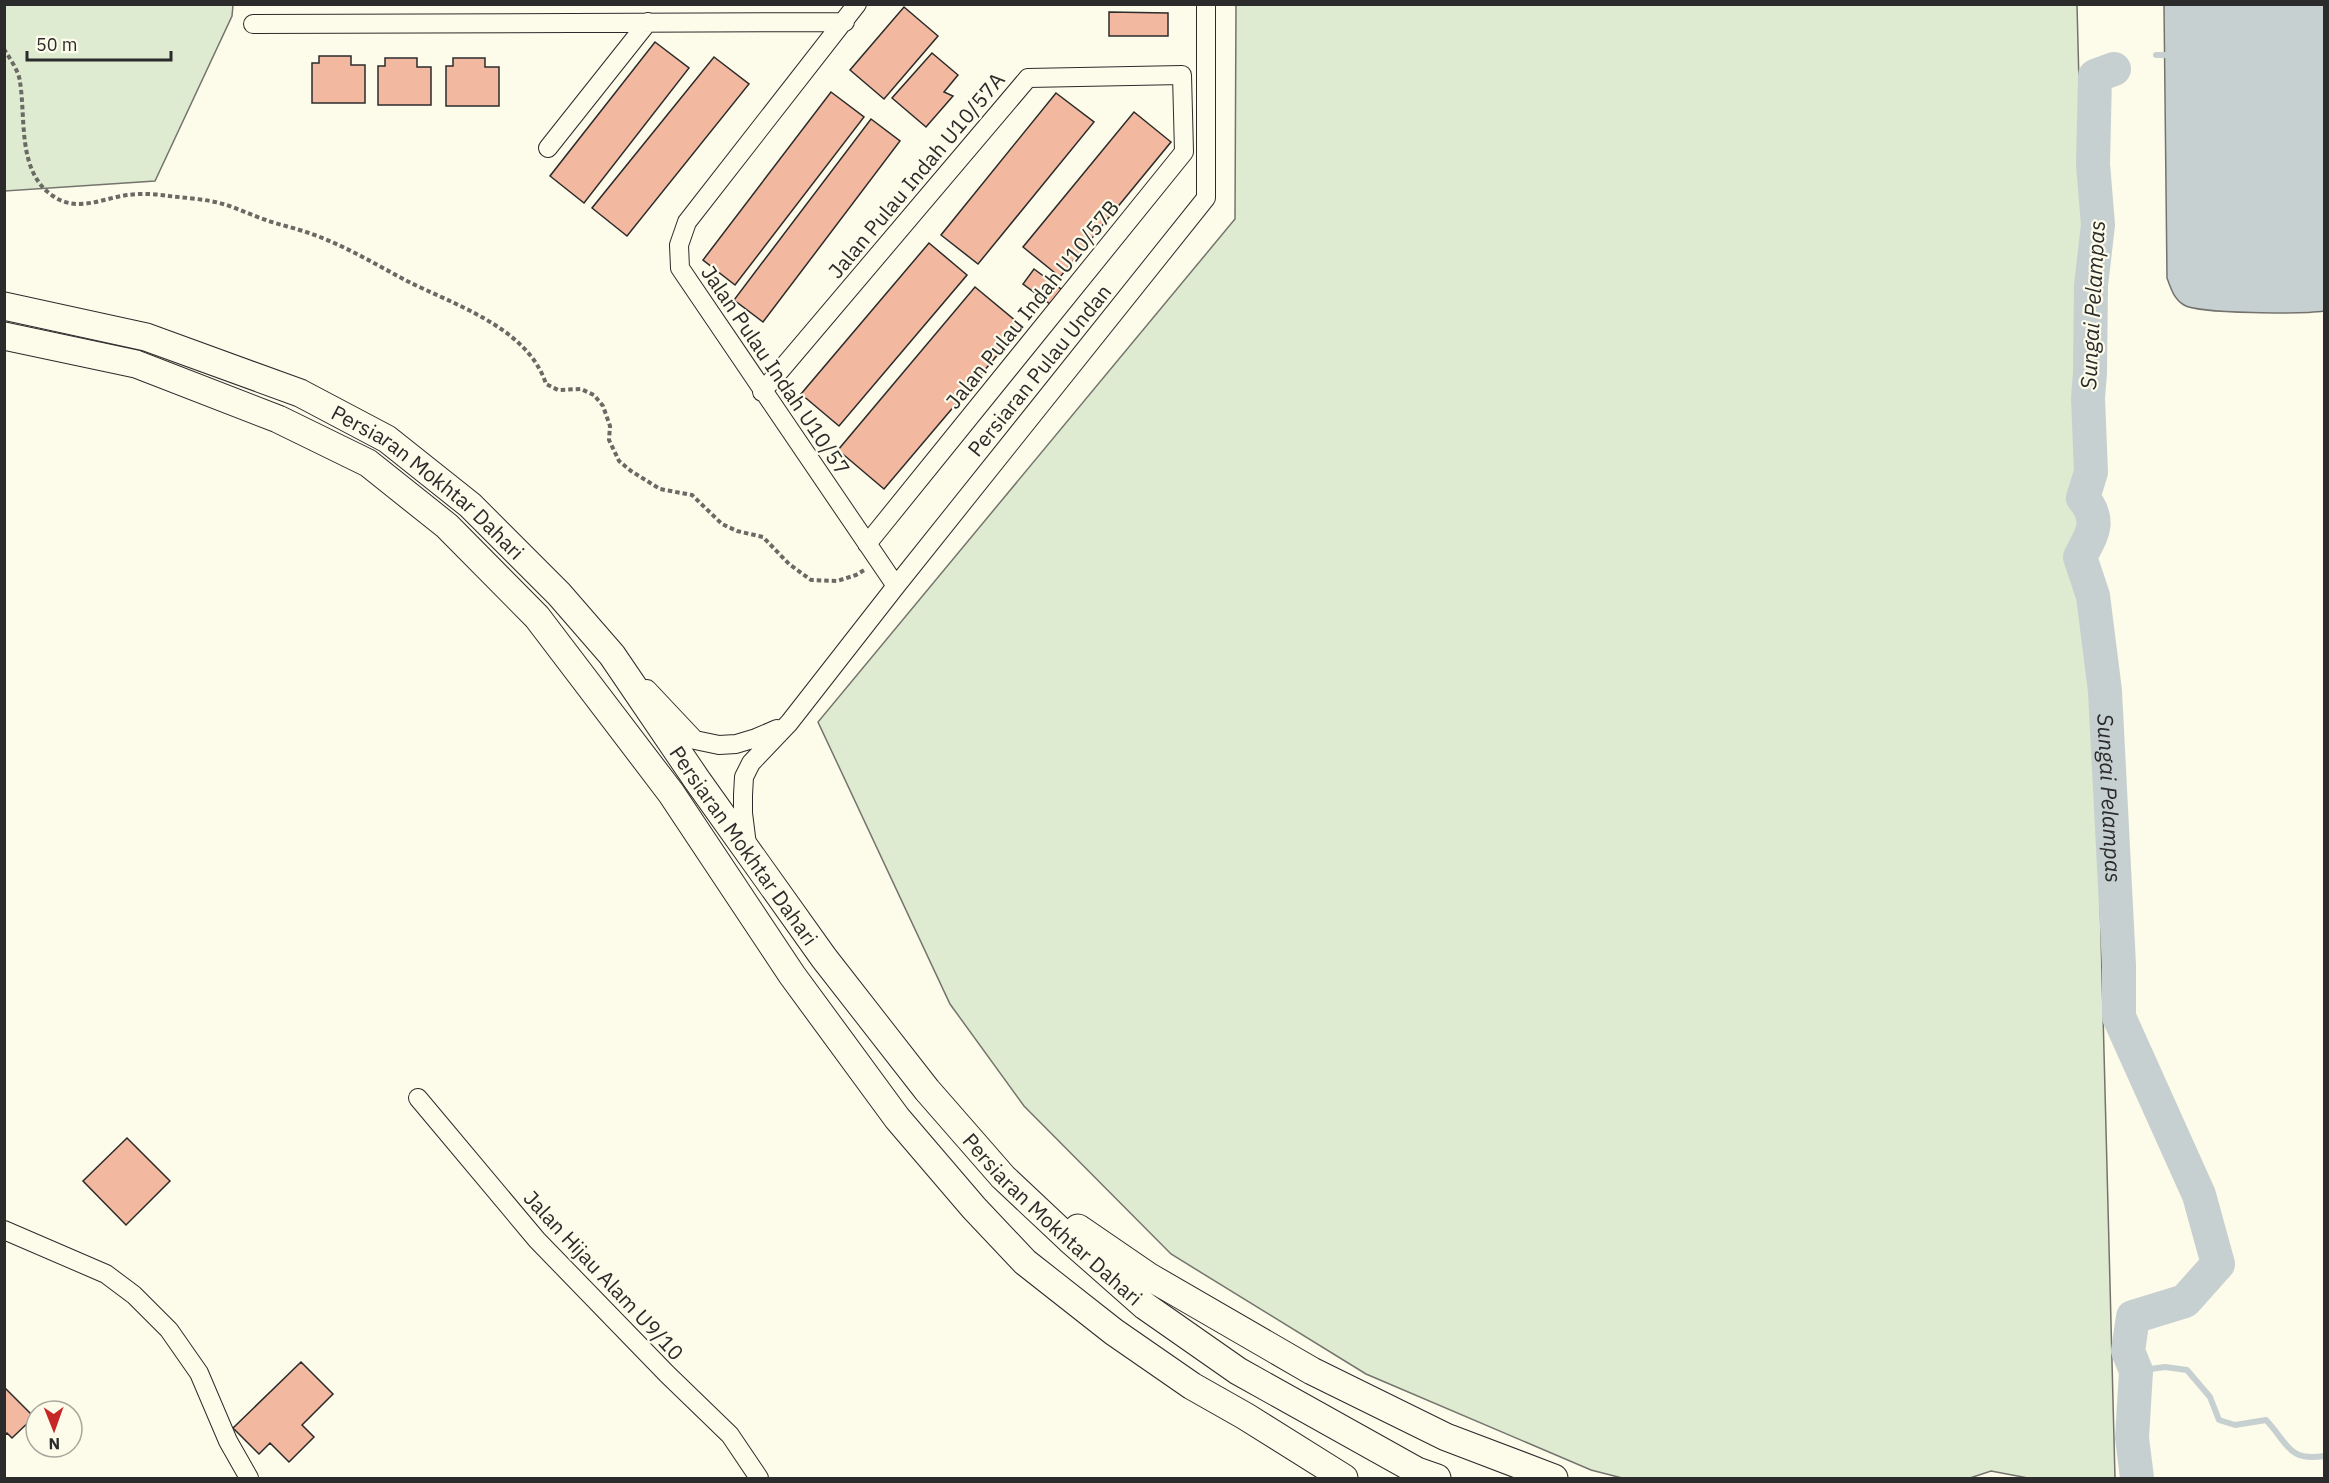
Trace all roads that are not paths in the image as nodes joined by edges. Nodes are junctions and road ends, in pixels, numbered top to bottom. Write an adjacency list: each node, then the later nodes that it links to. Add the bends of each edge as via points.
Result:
1 (857, 4): 4 (street, Jalan Pulau Indah U10/57)
2 (1206, 4): 12 (street, Persiaran Pulau Undan, via 1206,198)
3 (648, 22): 4 (street); 5 (street); 7 (street)
4 (845, 22): 10 (street, Jalan Pulau Indah U10/57, via 687,222 678,245 680,268)
5 (253, 24)
6 (1182, 75): 10 (street, Jalan Pulau Indah U10/57A, via 1028,78); 11 (street, Jalan Pulau Indah U10/57B, via 1184,152)
7 (548, 148)
8 (4, 306): 13 (main road, Persiaran Mokhtar Dahari, via 146,337 300,393 387,439 470,505 559,594)
9 (4, 336): 21 (main road, Persiaran Mokhtar Dahari, via 136,364 278,419 368,463 447,526 537,617 671,793 792,975 897,1118 974,1208 1025,1262 1114,1332 1192,1386)
10 (762, 392): 11 (street, Jalan Pulau Indah U10/57)
11 (867, 544): 12 (street, Jalan Pulau Indah U10/57)
12 (896, 586): 14 (street, Persiaran Pulau Undan)
13 (612, 655): 14 (street, via 695,740 736,744); 15 (main road, Persiaran Mokhtar Dahari)
14 (789, 723): 15 (street, Persiaran Pulau Undan, via 751,763 744,777 742,813)
15 (747, 849): 17 (main road, Persiaran Mokhtar Dahari, via 927,1090)
16 (418, 1098): 20 (street, Jalan Hijau Alam U9/10, via 537,1240 730,1435)
17 (1003, 1177): 22 (main road, Persiaran Mokhtar Dahari, via 1145,1306 1238,1371); 23 (main road, via 1169,1287 1312,1371 1446,1437)
18 (4, 1230): 19 (street, via 106,1274 169,1330 199,1373)
19 (249, 1479)
20 (759, 1479)
21 (1344, 1479)
22 (1437, 1479)
23 (1554, 1479)

